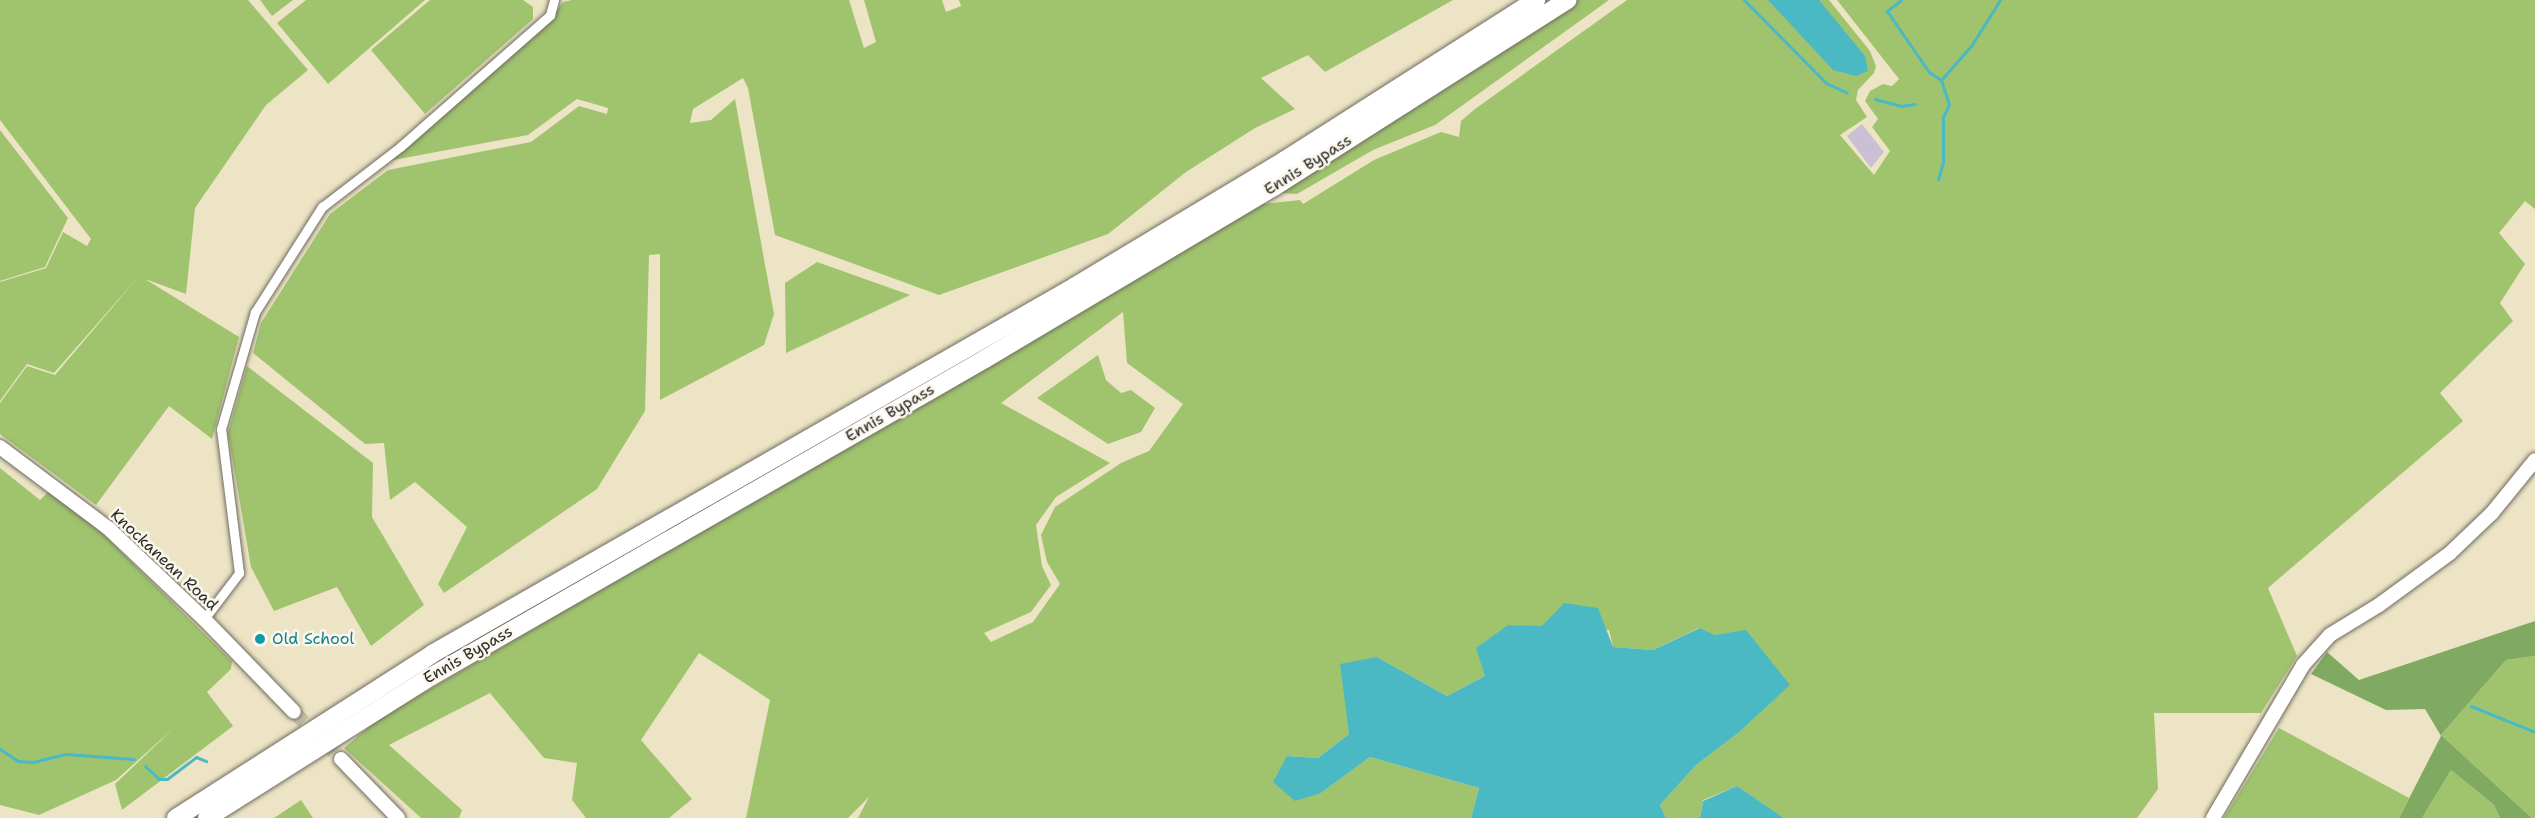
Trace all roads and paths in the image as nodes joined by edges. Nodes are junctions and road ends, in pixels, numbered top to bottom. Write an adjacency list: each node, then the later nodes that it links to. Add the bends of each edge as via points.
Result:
1 (554, 0): 6 (street, via 550,15 400,147 322,207 255,312 221,429 238,573)
2 (1536, 0): 9 (highway, Ennis Bypass, via 1295,154 1074,287 432,654)
3 (1568, 0): 10 (highway, Ennis Bypass, via 1275,187 985,359 425,680)
4 (0, 447): 6 (street, Knockanean Road, via 108,528)
5 (2535, 460): 12 (street, via 2492,513 2450,553 2330,635 2303,665)
6 (204, 619): 7 (street, Knockanean Road)
7 (294, 712)
8 (341, 759): 11 (street)
9 (176, 818)
10 (207, 818)
11 (398, 818)
12 (2213, 818)

